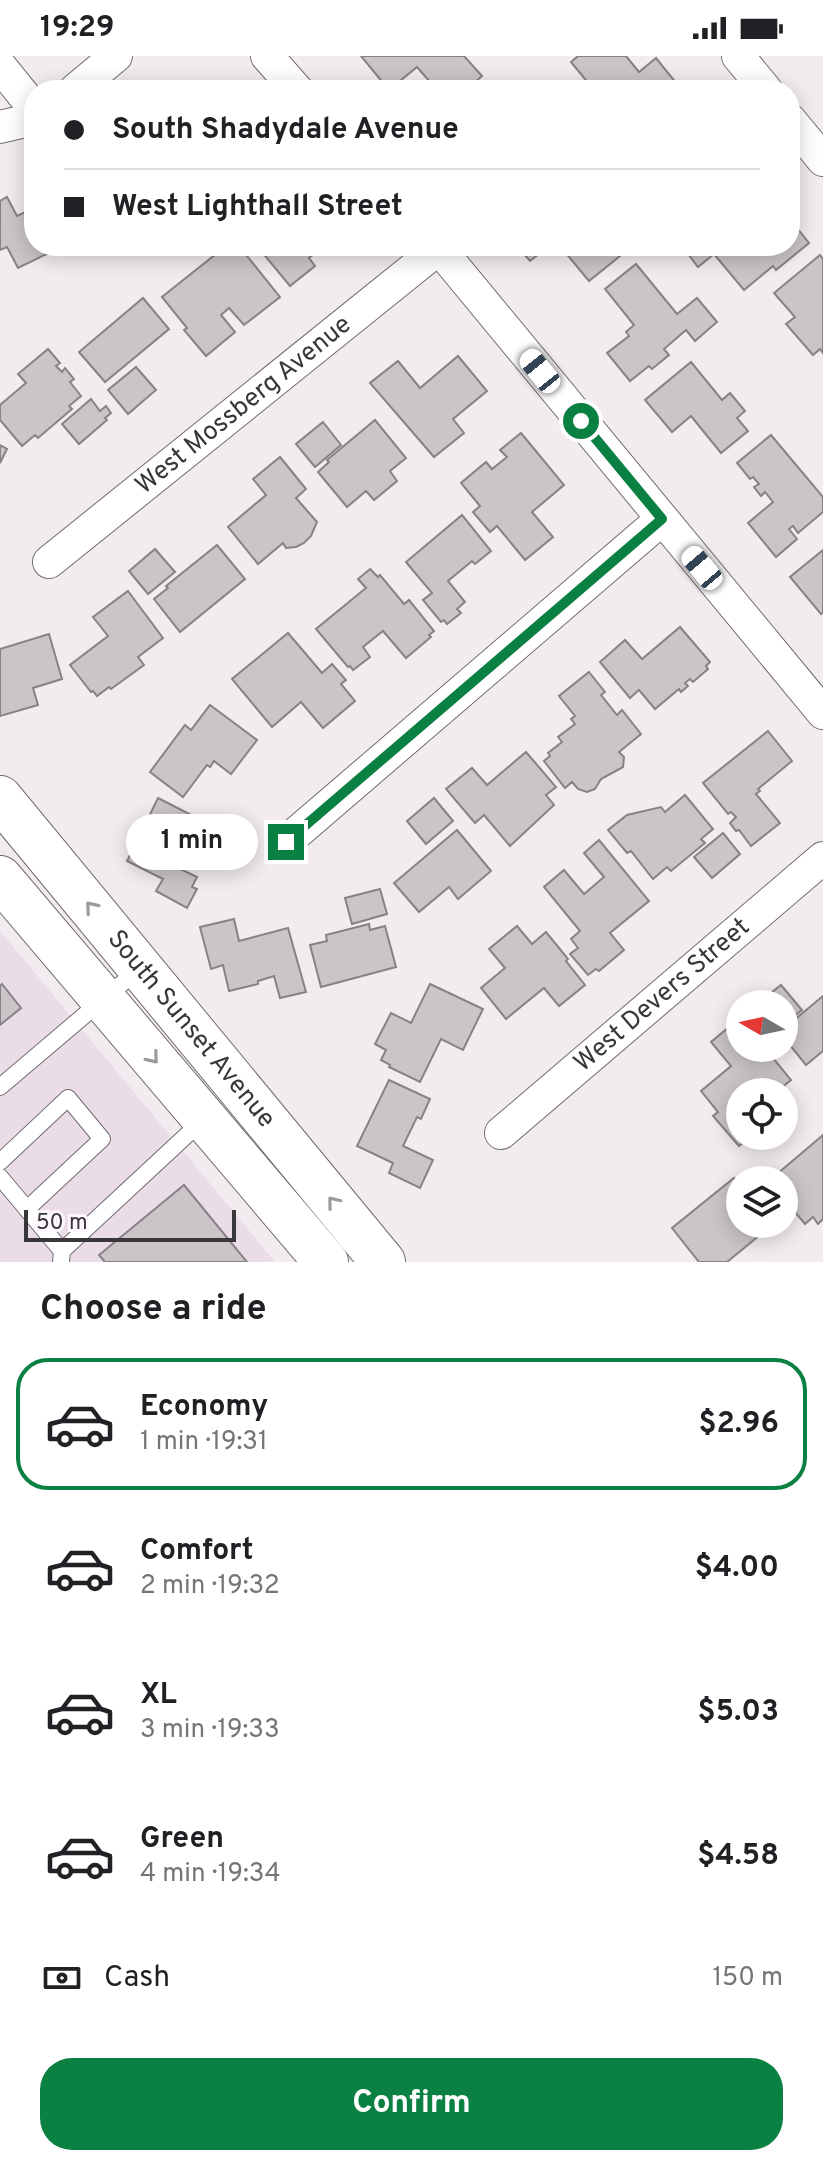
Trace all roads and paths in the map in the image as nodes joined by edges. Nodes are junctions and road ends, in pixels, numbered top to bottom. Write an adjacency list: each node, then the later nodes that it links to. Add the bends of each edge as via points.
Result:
1 (116, 56): 5 (street)
2 (267, 56): 6 (street)
3 (738, 56): 7 (street)
4 (0, 66): 8 (street)
5 (87, 80)
6 (288, 80)
7 (758, 80)
8 (24, 96)
9 (24, 121): 10 (street)
10 (0, 127)
11 (800, 132): 12 (street)
12 (823, 160)
13 (427, 256): 16 (street, West Mossberg Avenue)
14 (445, 256): 15 (street)
15 (662, 519): 17 (street); 19 (street)
16 (49, 562)
17 (823, 713)
18 (0, 798): 22 (main road, South Sunset Avenue, one-way to 18)
19 (286, 842)
20 (823, 858): 26 (street, West Devers Street)
21 (0, 878): 23 (main road, South Sunset Avenue)
22 (141, 967): 23 (lane); 32 (main road, South Sunset Avenue, one-way to 22)
23 (103, 999): 24 (lane); 25 (main road, South Sunset Avenue, one-way to 25)
24 (0, 1087)
25 (204, 1119): 30 (lane); 31 (main road, South Sunset Avenue)
26 (501, 1133)
27 (0, 1162): 29 (lane, via 68,1098 102,1139)
28 (0, 1177): 29 (lane)
29 (27, 1209): 30 (lane)
30 (62, 1256)
31 (326, 1262)
32 (383, 1262)

